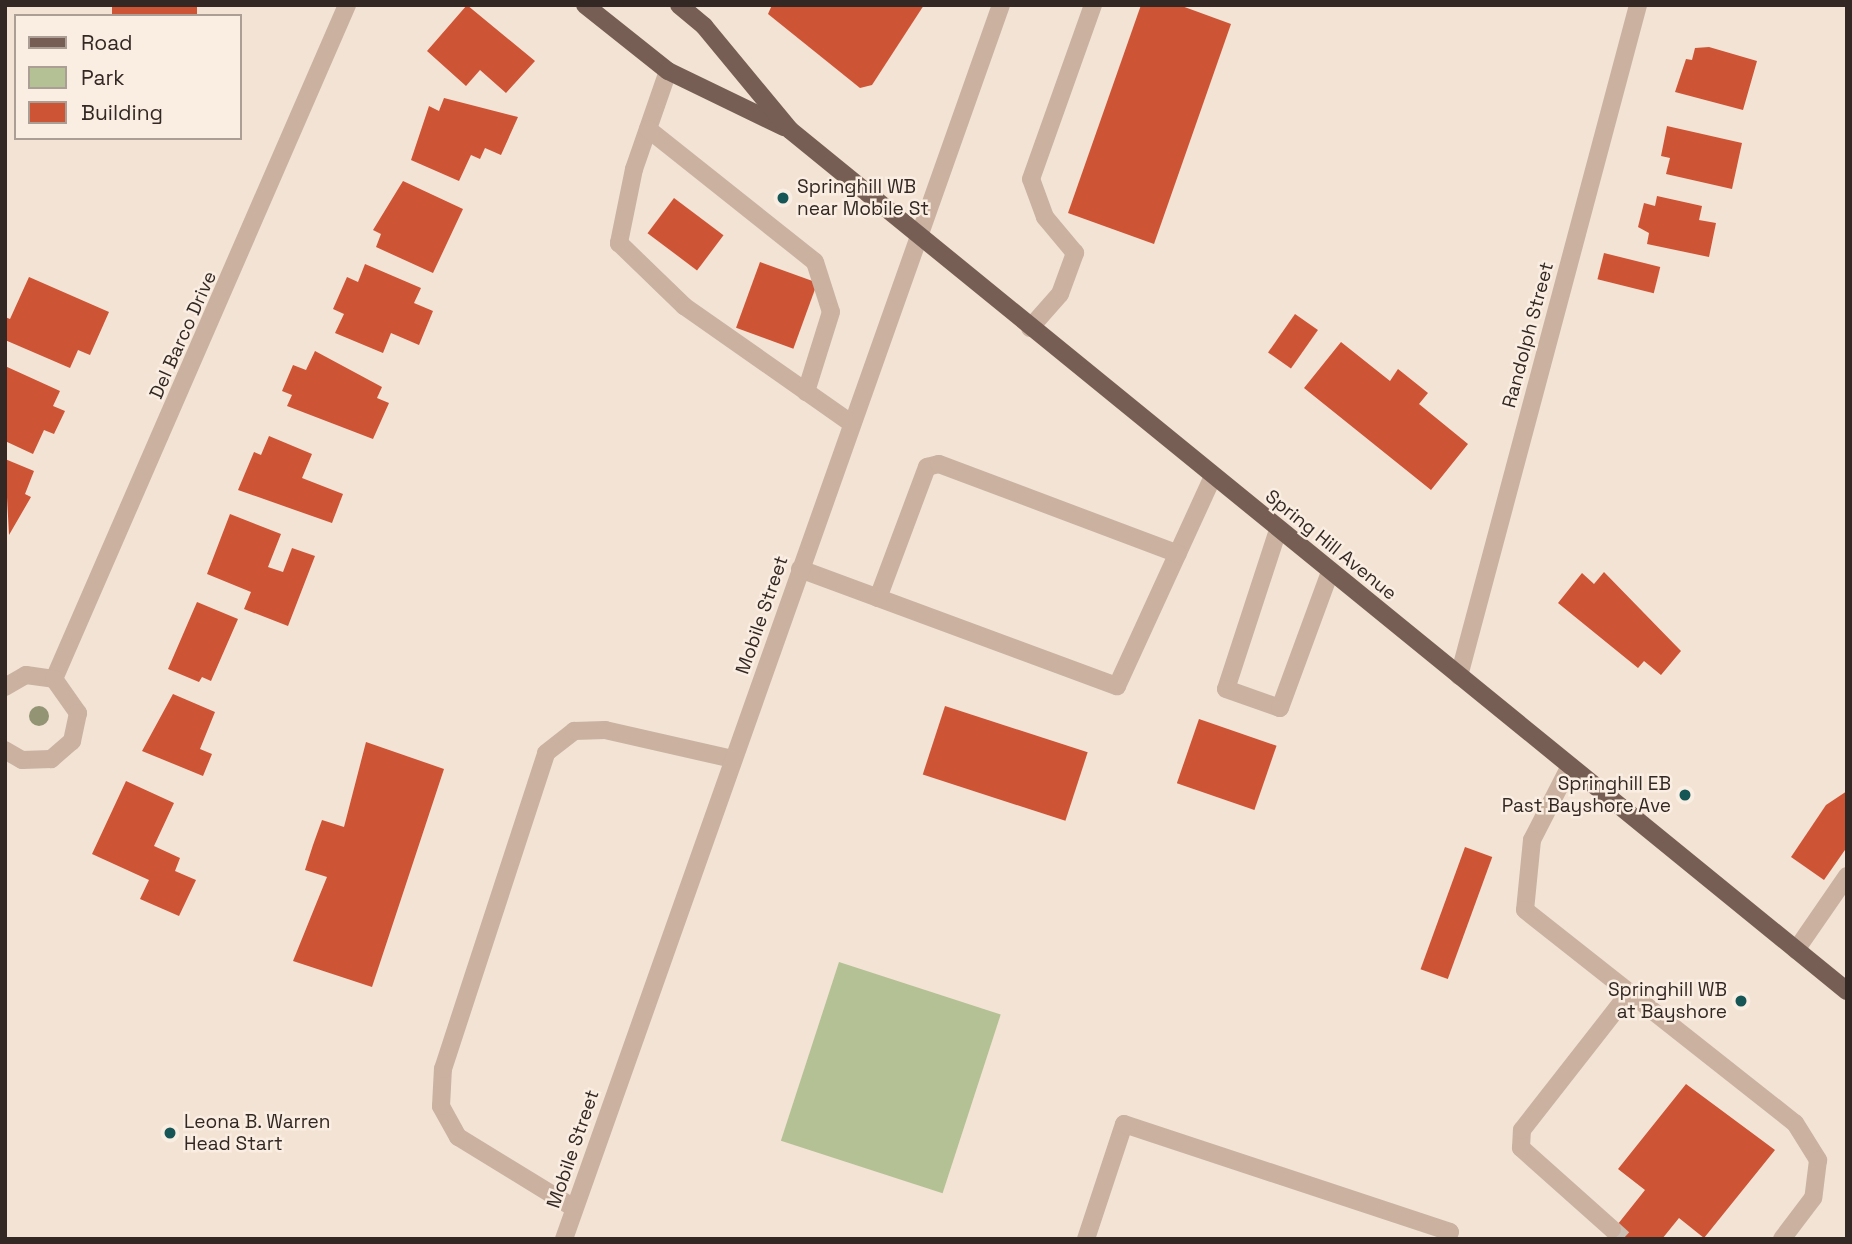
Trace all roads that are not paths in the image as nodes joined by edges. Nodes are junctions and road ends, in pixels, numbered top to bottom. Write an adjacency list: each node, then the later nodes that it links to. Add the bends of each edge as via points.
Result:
1 (347, 5): 21 (street, Del Barco Drive)
2 (585, 5): 7 (main road, Spring Hill Avenue)
3 (1002, 5): 10 (street, Mobile Street)
4 (1093, 5): 11 (street, via 1031,179 1045,217 1075,253 1060,294)
5 (1638, 5): 20 (street, Randolph Street)
6 (681, 6): 9 (main road, Spring Hill Avenue)
7 (668, 71): 8 (street); 9 (main road, Spring Hill Avenue)
8 (648, 129): 12 (street, via 815,262 831,312); 12 (street, via 619,243 684,306)
9 (790, 130): 10 (main road, Spring Hill Avenue)
10 (918, 236): 11 (main road, Spring Hill Avenue); 13 (street, Mobile Street)
11 (1030, 328): 14 (main road, Spring Hill Avenue)
12 (806, 392): 13 (street)
13 (851, 423): 17 (street, Mobile Street)
14 (1213, 476): 15 (main road, Spring Hill Avenue); 16 (street)
15 (1278, 530): 18 (main road, Spring Hill Avenue); 18 (street, via 1226,689 1280,708)
16 (1178, 554): 19 (street, via 1117,686); 19 (street, via 939,464 927,467)
17 (800, 569): 19 (street); 24 (street, Mobile Street)
18 (1330, 572): 20 (main road, Spring Hill Avenue)
19 (878, 598)
20 (1459, 676): 25 (main road, Spring Hill Avenue)
21 (54, 679): 22 (street, via 26,676); 23 (street, via 78,713 72,741 36,762)
22 (5, 687)
23 (5, 750)
24 (733, 760): 30 (street, Mobile Street); 30 (street, via 605,730 574,731 546,753 443,1069 441,1106 458,1137)
25 (1570, 766): 27 (main road, Spring Hill Avenue); 29 (street, via 1532,840 1525,910)
26 (1847, 877): 27 (street)
27 (1796, 950): 28 (main road, Spring Hill Avenue)
28 (1847, 991)
29 (1629, 993): 31 (street, via 1522,1130 1521,1148); 35 (street, via 1795,1123 1818,1160 1813,1198)
30 (575, 1208): 33 (street, Mobile Street)
31 (1612, 1229)
32 (1090, 1238): 34 (street, via 1125,1124 1450,1232)
33 (564, 1239)
34 (1447, 1239)
35 (1782, 1239)

